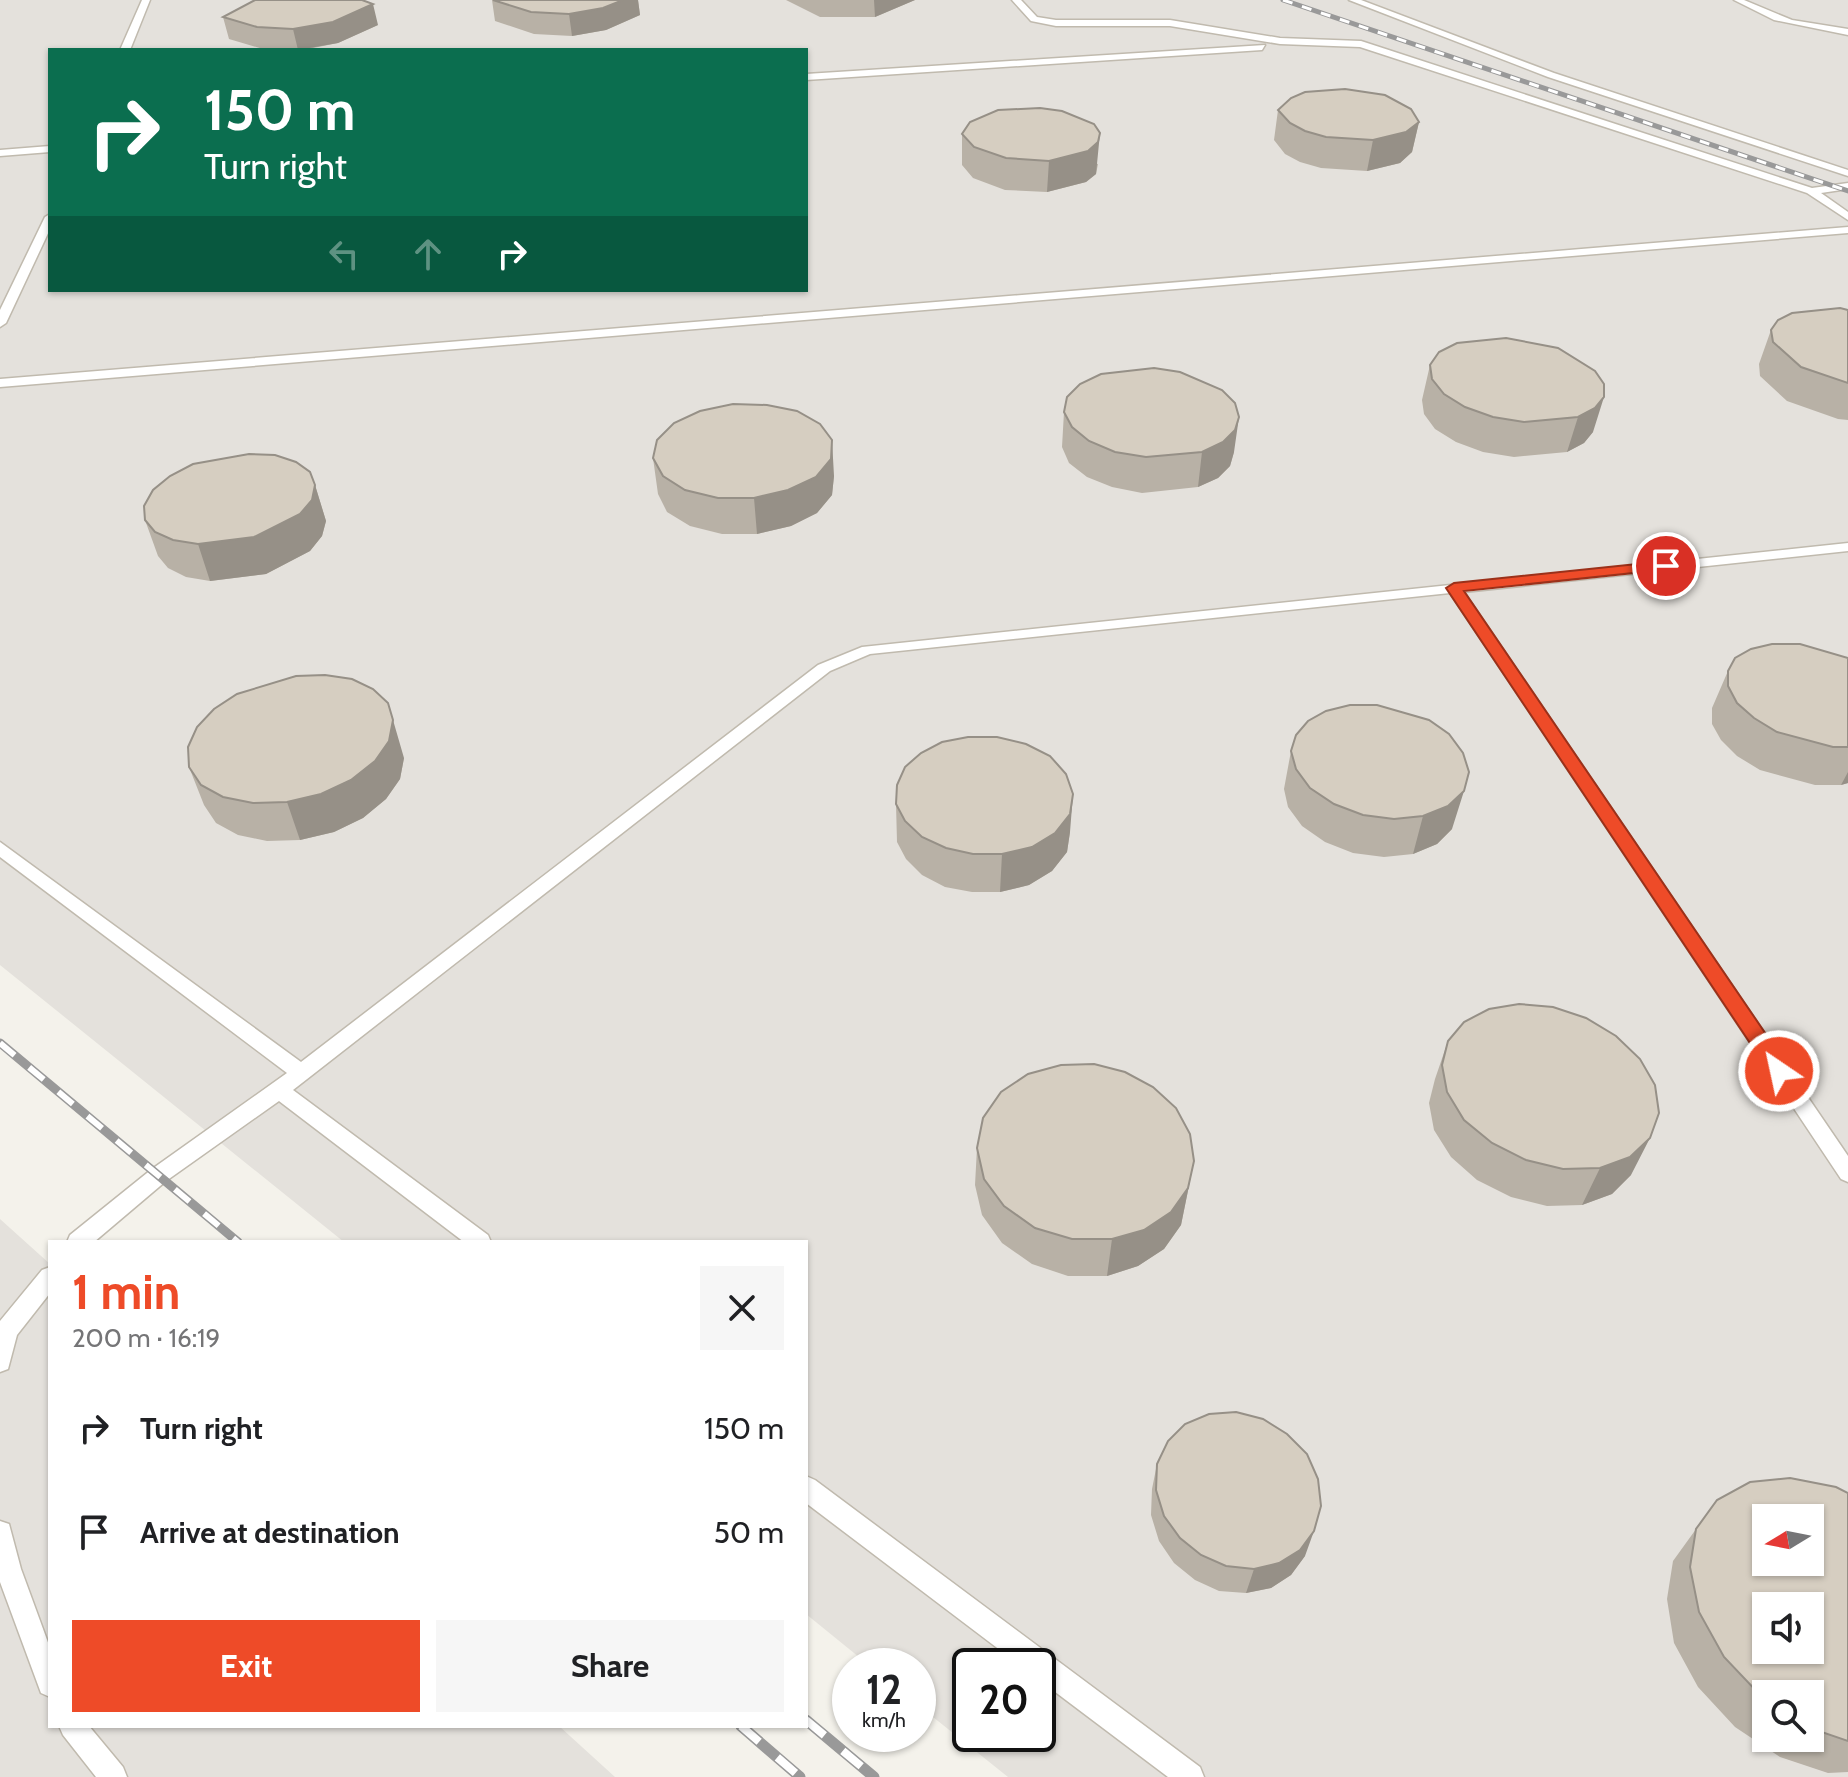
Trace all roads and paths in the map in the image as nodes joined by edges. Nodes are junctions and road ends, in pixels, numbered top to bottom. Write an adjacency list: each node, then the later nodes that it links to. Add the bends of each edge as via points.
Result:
1 (146, 0): 7 (lane)
2 (1016, 0): 6 (lane, via 1034,19 1056,23 1170,23)
3 (1353, 0): 11 (lane, via 1551,75)
4 (1738, 0): 5 (lane, via 1792,23)
5 (1848, 32)
6 (1301, 42): 8 (lane); 13 (lane, via 1361,44)
7 (126, 48)
8 (808, 77)
9 (48, 149): 10 (lane)
10 (0, 153)
11 (1848, 173)
12 (1848, 186): 13 (lane)
13 (1811, 191): 14 (lane)
14 (1848, 217)
15 (48, 221): 17 (lane)
16 (1848, 230): 18 (lane)
17 (0, 323)
18 (0, 383)
19 (1848, 547): 20 (lane)
20 (1454, 588): 22 (lane, via 867,650 824,668); 24 (lane)
21 (0, 848): 22 (lane)
22 (301, 1073): 23 (lane)
23 (279, 1090): 25 (lane, via 159,1175); 26 (lane)
24 (1848, 1173)
25 (80, 1240)
26 (477, 1240)
27 (48, 1279): 28 (lane, via 6,1331)
28 (0, 1362)
29 (808, 1490): 34 (lane)
30 (0, 1533): 31 (lane)
31 (48, 1679)
32 (74, 1728): 33 (lane)
33 (113, 1777)
34 (1190, 1777)

